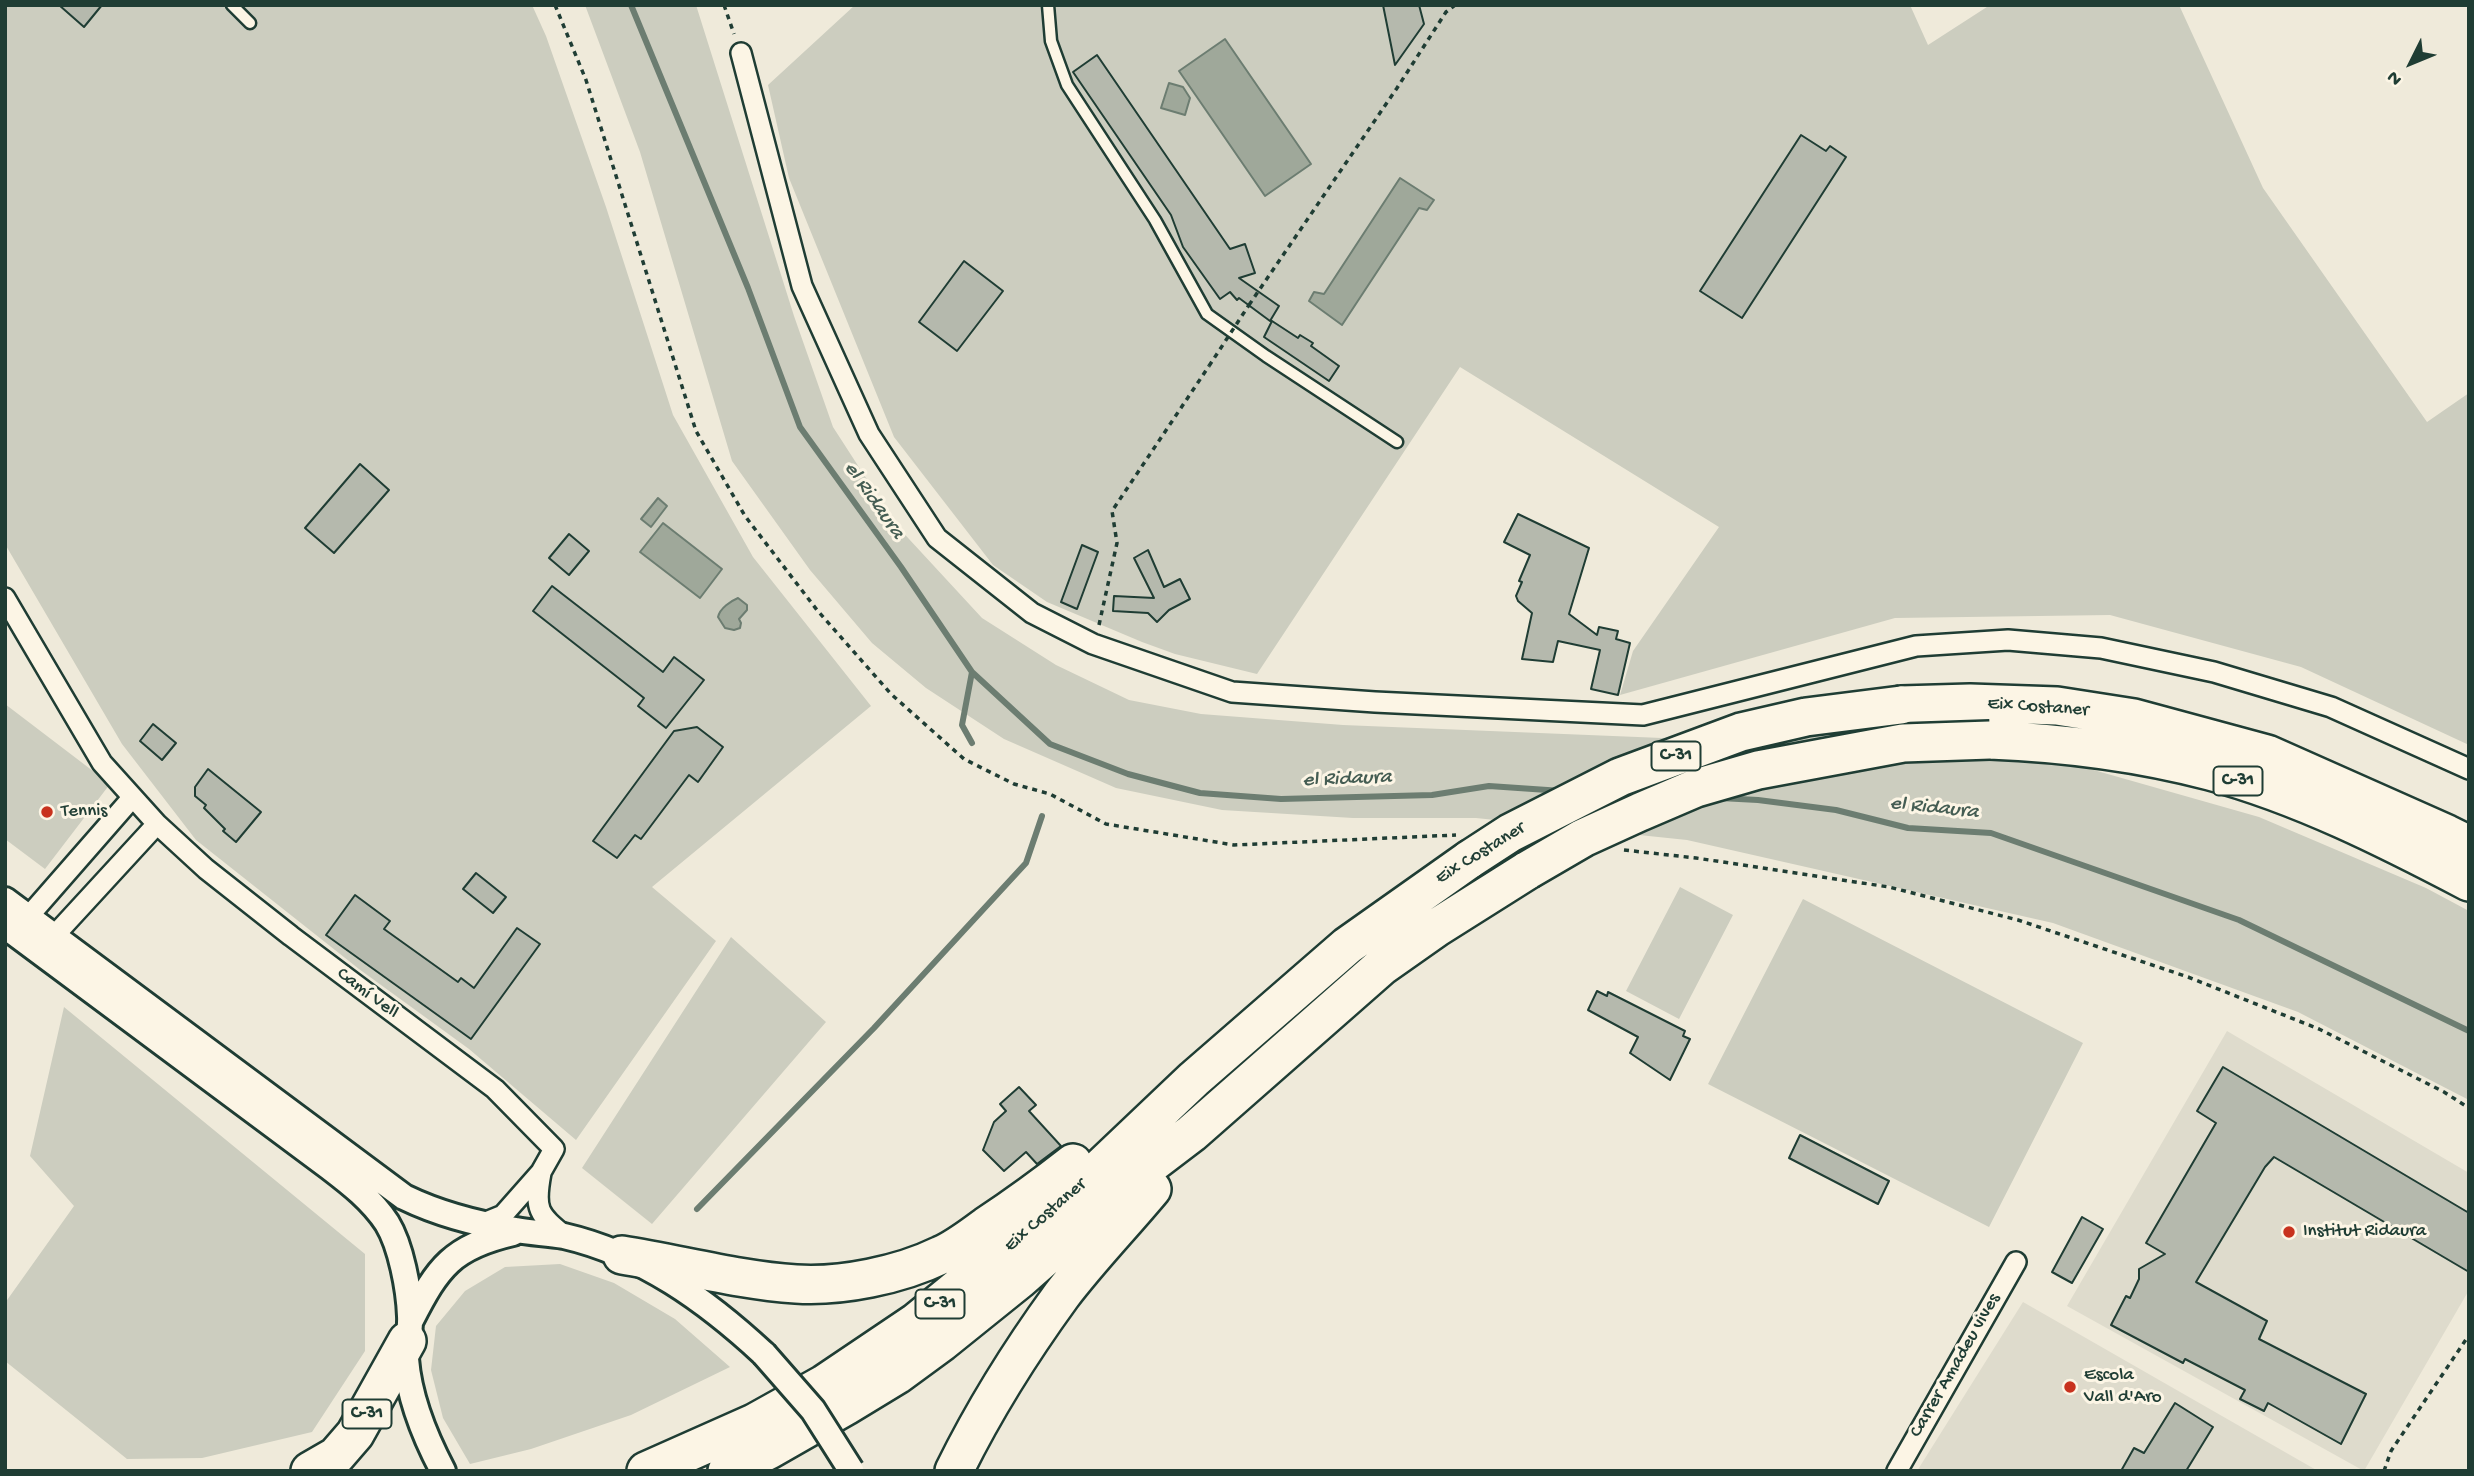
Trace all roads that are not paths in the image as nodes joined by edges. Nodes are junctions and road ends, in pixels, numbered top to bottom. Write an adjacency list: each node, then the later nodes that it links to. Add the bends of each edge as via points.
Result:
1 (232, 5): 3 (lane)
2 (1048, 5): 5 (lane, via 1051,41 1067,85 1155,220 1207,314)
3 (250, 23)
4 (741, 53): 7 (street, via 802,286 869,434 937,538 1032,613 1093,644 1232,692 1643,715 1916,646 2008,640 2048,643 2101,648 2214,672 2331,707)
5 (1397, 442)
6 (5, 598): 8 (street, Camí Vell, via 102,762)
7 (2469, 769)
8 (132, 798): 9 (street, Camí Vell); 13 (street)
9 (156, 824): 14 (street); 17 (street, Camí Vell, via 291,936 495,1089 554,1149)
10 (2469, 845): 15 (highway, Eix Costaner / C-31, bridge, via 2267,754 2134,718 2057,706 1970,703 1900,705 1806,718 1728,737 1620,777 1510,833 1347,946)
11 (2469, 882): 16 (highway, Eix Costaner / C-31, bridge, via 2380,836 2294,800 2213,772 2114,751 1990,740 1903,743 1758,770 1696,788 1583,838 1436,928 1382,966)
12 (5, 900): 13 (street)
13 (17, 921): 14 (street); 23 (street, via 359,1191 387,1224 398,1252 408,1290)
14 (54, 936): 18 (street, via 404,1198)
15 (1194, 1079): 21 (highway, via 1113,1132 975,1234 942,1255 908,1268 850,1282 797,1284); 27 (highway, Eix Costaner / C-31, via 1075,1192 916,1322 824,1384 754,1423)
16 (1192, 1133): 28 (highway, Eix Costaner / C-31, via 986,1307 897,1375); 29 (highway, via 1040,1326 989,1405)
17 (541, 1172): 18 (street, Camí Vell, via 503,1215); 20 (street, Camí Vell, via 536,1195 541,1217)
18 (481, 1224): 19 (street)
19 (520, 1231): 20 (street); 23 (street, via 465,1249 447,1262 430,1283)
20 (566, 1237): 21 (street)
21 (622, 1255): 25 (street, bridge, via 694,1294 764,1354 813,1410)
22 (2016, 1262): 30 (street, Carrer Amadeu vives)
23 (409, 1331): 24 (street, via 406,1358 411,1392); 26 (highway, C-31, via 355,1434 336,1456)
24 (442, 1469)
25 (851, 1470)
26 (310, 1471)
27 (646, 1471)
28 (727, 1471)
29 (954, 1471)
30 (1897, 1471)

